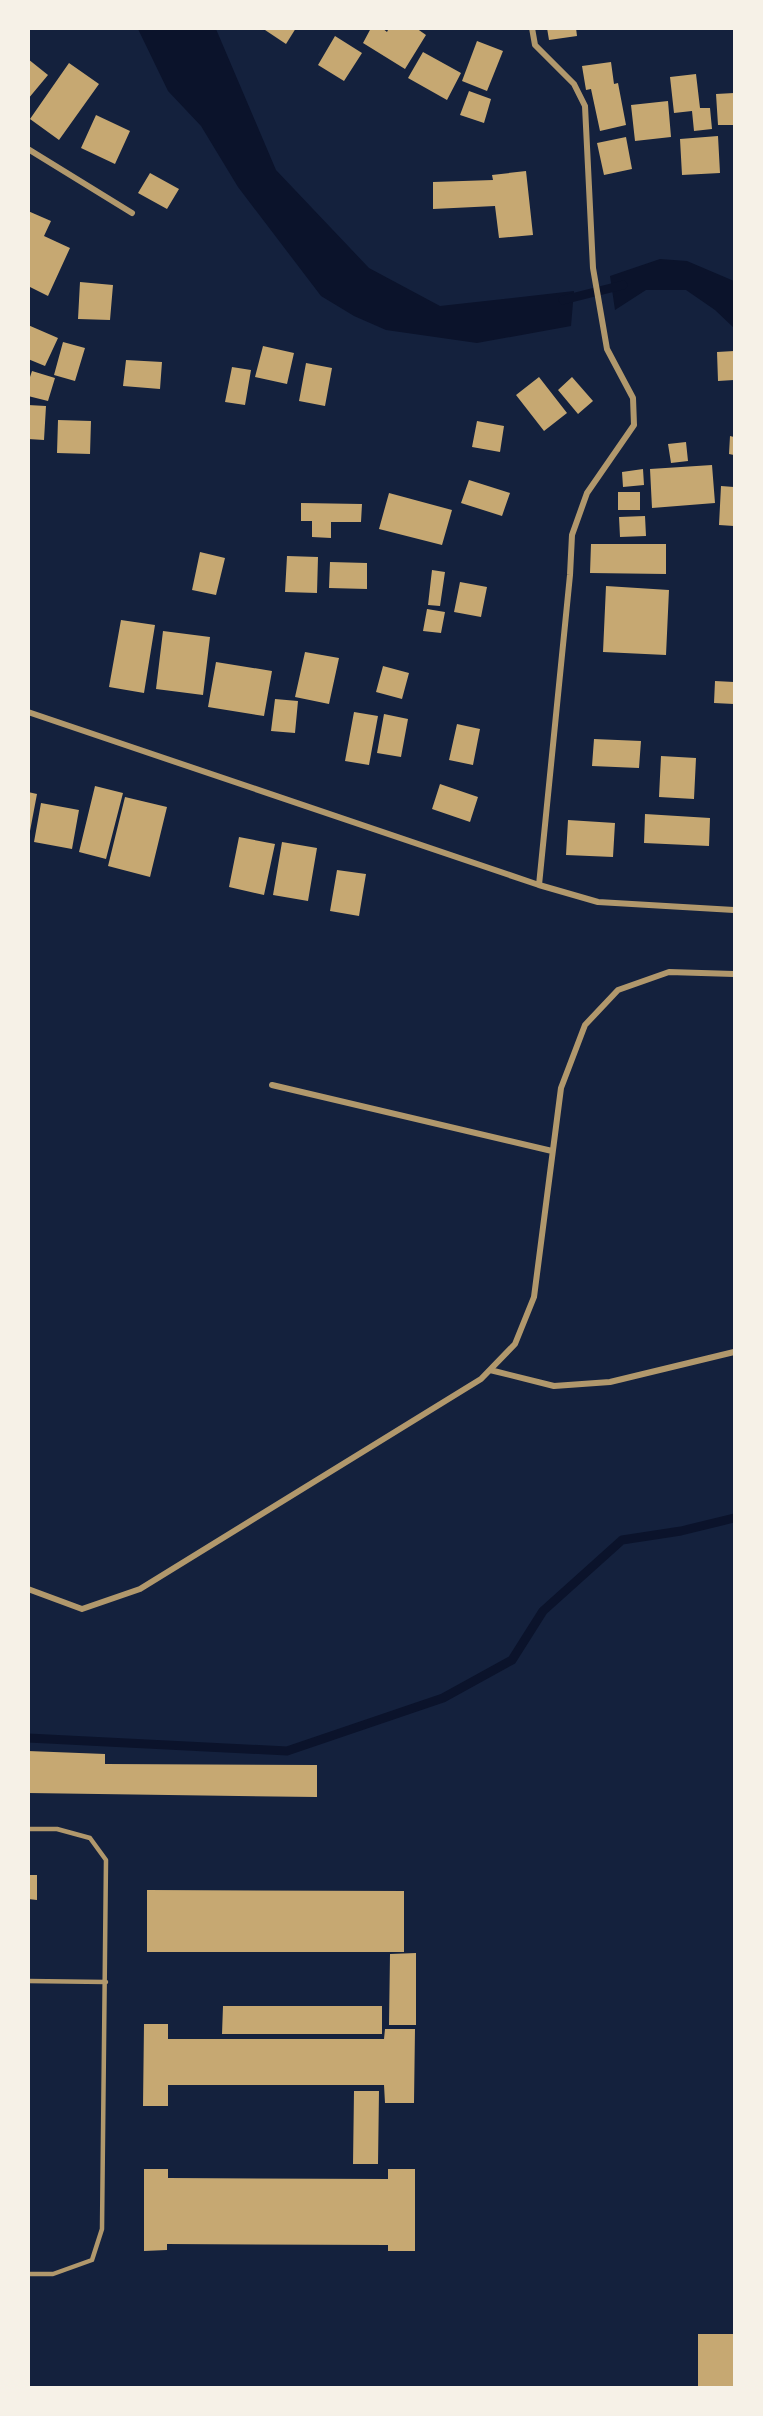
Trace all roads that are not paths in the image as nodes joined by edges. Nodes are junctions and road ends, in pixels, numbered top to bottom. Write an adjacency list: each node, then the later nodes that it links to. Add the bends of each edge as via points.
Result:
1 (532, 28): 5 (street, via 535,45 574,84 585,106 593,268 607,349 633,398 634,424 587,493 572,535)
2 (28, 149): 3 (street)
3 (132, 213)
4 (28, 712): 5 (street)
5 (539, 885): 6 (street, via 598,902)
6 (735, 910)
7 (735, 974): 9 (street, via 669,972 618,990 585,1025 561,1088)
8 (272, 1085): 9 (street)
9 (552, 1151): 11 (street, via 534,1297 515,1344)
10 (735, 1352): 11 (street, via 599,1383 554,1386)
11 (490, 1370): 12 (street, via 140,1589 82,1609)
12 (28, 1589)
13 (28, 1829): 15 (lane, via 57,1829 90,1838 106,1860)
14 (28, 1980): 15 (lane)
15 (106, 1982): 16 (lane, via 102,2229 92,2260 53,2274)
16 (28, 2274)

